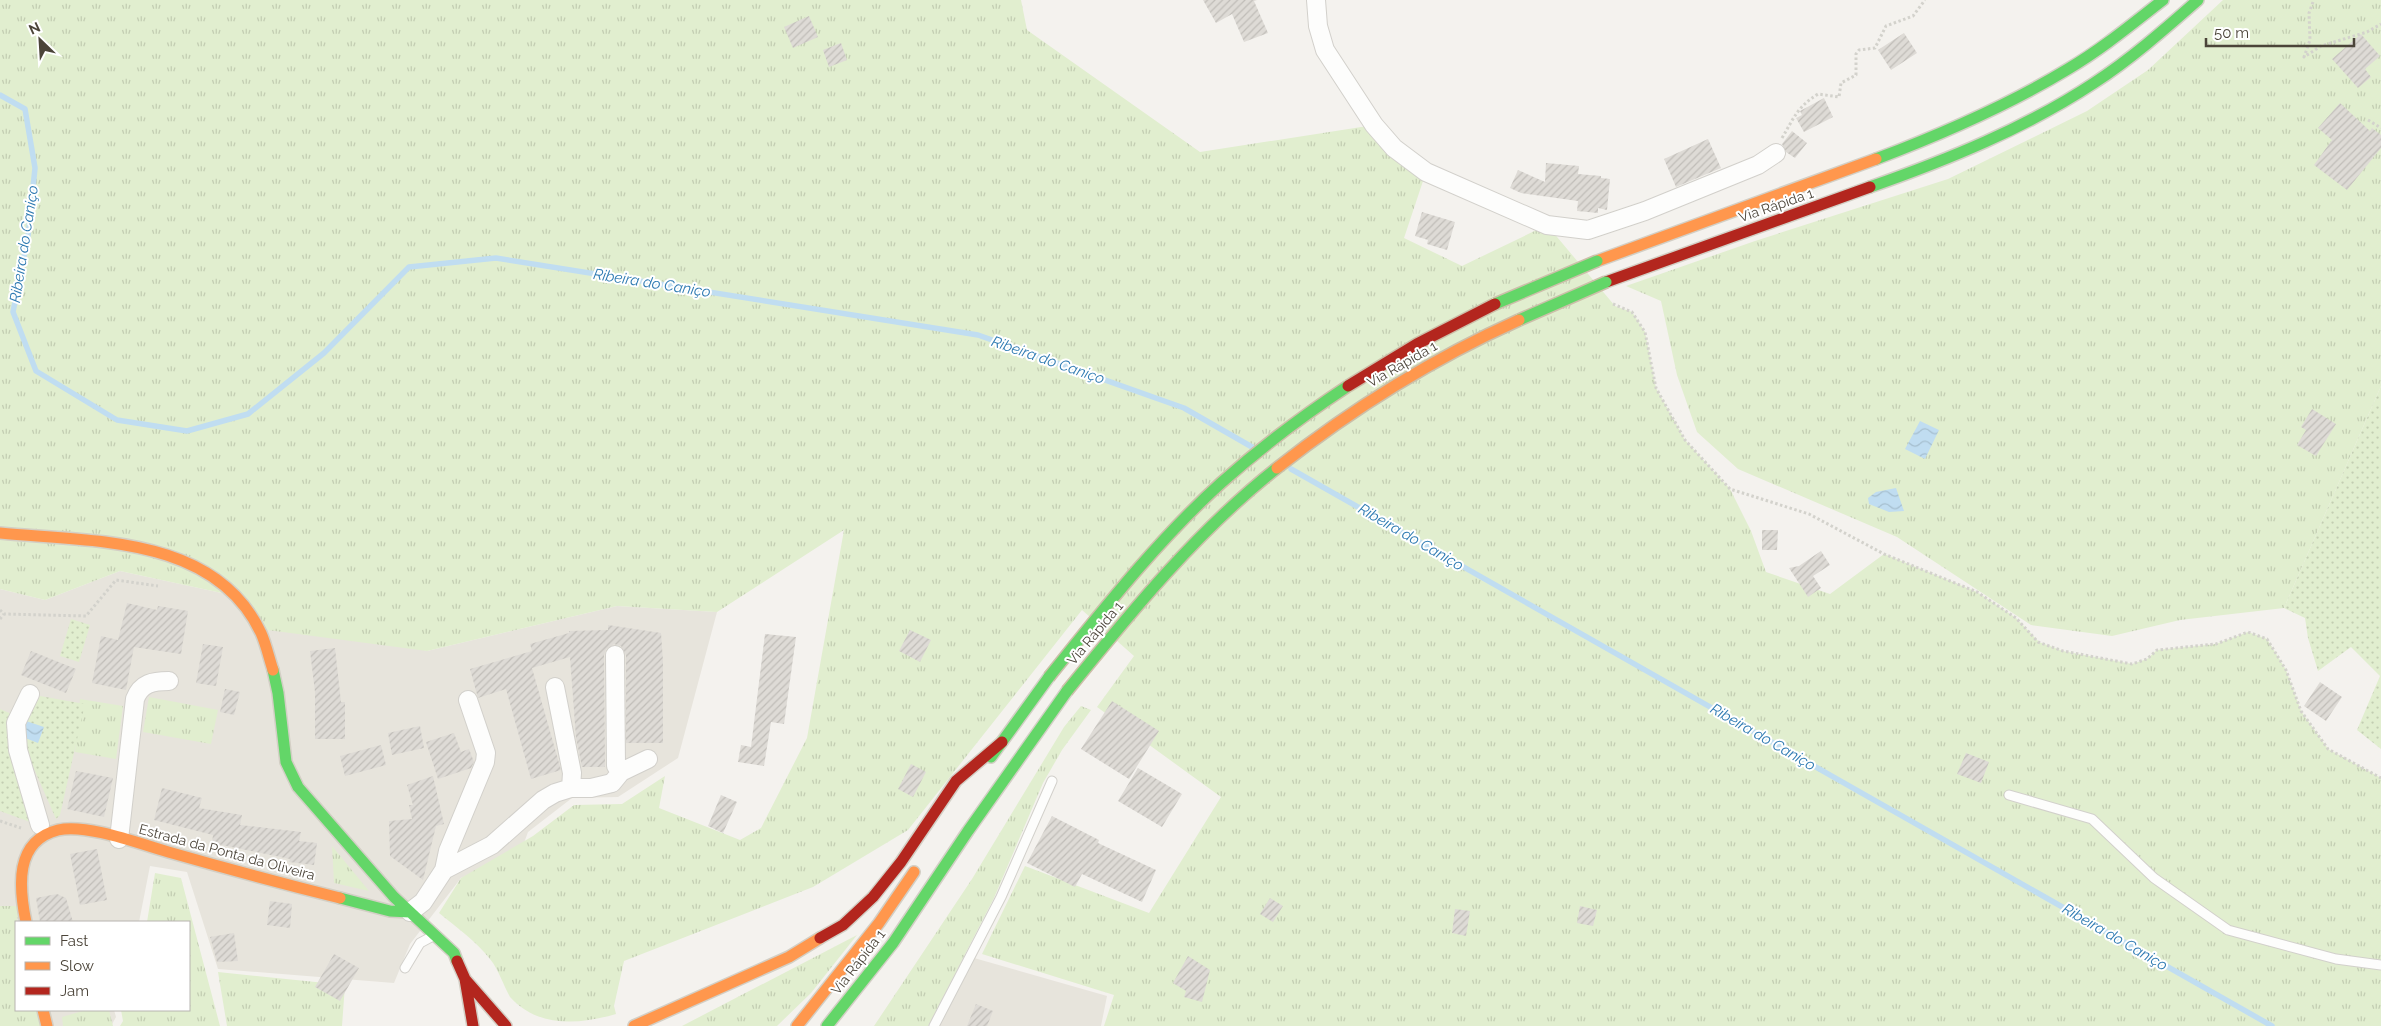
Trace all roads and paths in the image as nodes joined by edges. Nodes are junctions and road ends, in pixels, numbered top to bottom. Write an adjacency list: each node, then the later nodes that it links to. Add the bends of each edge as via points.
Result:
1 (1316, 0): 9 (street, via 1318,26 1325,50 1374,125 1394,148 1426,172 1547,224 1588,230 1758,165)
2 (1926, 0): 9 (path, via 1913,16 1886,26 1875,48 1860,50 1856,54 1856,75 1841,84 1839,97 1818,94 1799,108 1776,146)
3 (2163, 0): 21 (main road, Via Rápida 1, bridge, via 2107,45 1989,114 1851,169 1547,280 1424,338 1370,370 1314,408 1212,491 1104,608)
4 (2198, 0): 32 (main road, Via Rápida 1, bridge, via 2108,74 2002,134 1854,194 1606,282 1507,324 1379,394 1282,464 1226,512 1195,544 1122,623 1067,691)
5 (2313, 2): 6 (path, via 2309,13 2310,40 2304,57 2320,46 2367,32)
6 (2381, 24)
7 (2368, 120): 8 (path)
8 (2381, 128)
9 (1776, 153)
10 (1608, 299): 24 (path, via 1615,306 1632,312 1645,332 1656,388 1685,440 1730,489 1809,514 1884,554 1977,592 2016,618 2038,642 2063,651 2132,664 2147,659 2157,650 2216,644 2248,632 2267,639 2286,670 2301,711 2328,749)
11 (0, 532): 37 (main road, via 136,546 192,564 221,583 240,601 261,633 278,693 286,762 298,787)
12 (158, 586): 14 (path, via 116,580 86,616)
13 (0, 610): 14 (path)
14 (4, 614): 15 (path)
15 (0, 619)
16 (615, 655): 23 (street, via 616,766)
17 (169, 681): 33 (street, via 147,684 135,699)
18 (555, 687): 27 (street, via 572,772)
19 (30, 694): 30 (street, via 16,723 18,750)
20 (468, 700): 36 (street, via 486,752 485,762 448,851)
21 (1002, 742): 25 (main road, Via Rápida 1); 47 (main road, via 956,781 901,862 873,897 843,926 789,957)
22 (648, 760): 23 (street)
23 (621, 772): 27 (street, via 612,783)
24 (2381, 778)
25 (975, 781)
26 (1052, 781): 50 (lane, via 1001,897)
27 (571, 788): 36 (street, via 543,800 492,845)
28 (2009, 795): 40 (lane, via 2092,819 2154,878 2228,930 2336,959)
29 (0, 821): 31 (path)
30 (40, 825)
31 (23, 829)
32 (968, 831): 34 (main road); 49 (main road, Via Rápida 1, via 892,943)
33 (119, 839): 37 (main road, Estrada da Ponta da Oliveira, via 352,902); 38 (main road, Estrada da Ponta da Oliveira, via 72,828 58,830 36,841 20,868)
34 (964, 859)
35 (922, 860): 48 (main road, Via Rápida 1, via 879,923)
36 (444, 870): 37 (street, via 423,902)
37 (410, 912): 39 (main road)
38 (26, 921)
39 (435, 934): 41 (lane, via 420,944); 42 (main road, via 454,953)
40 (2381, 965)
41 (405, 968)
42 (465, 979): 45 (main road); 46 (main road)
43 (43, 1011): 44 (main road)
44 (46, 1026)
45 (473, 1026)
46 (506, 1026)
47 (634, 1026)
48 (797, 1026)
49 (827, 1026)
50 (934, 1026)

